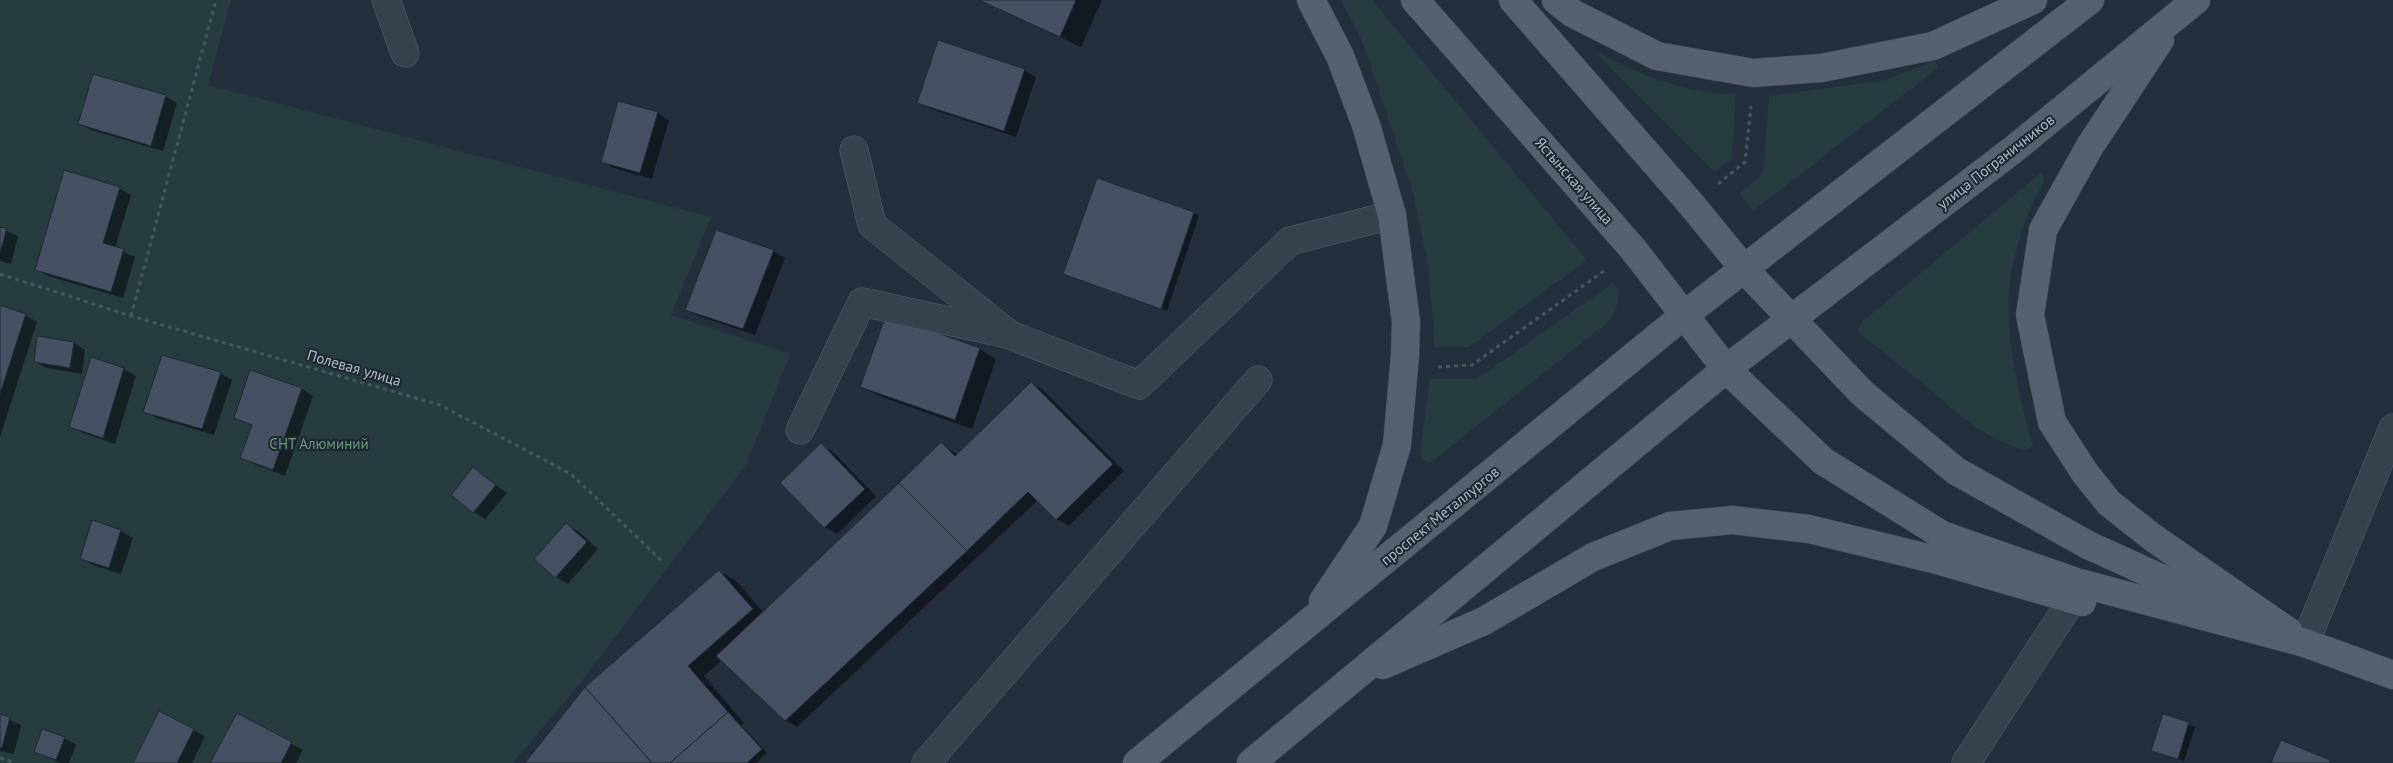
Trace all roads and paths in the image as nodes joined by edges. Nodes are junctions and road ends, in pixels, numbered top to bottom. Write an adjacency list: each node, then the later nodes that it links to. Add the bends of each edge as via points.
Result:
1 (216, 0): 19 (path)
2 (386, 0): 11 (lane)
3 (1311, 0): 15 (main road, via 1340,56 1366,125)
4 (1415, 0): 20 (main road, Ястынская улица, via 1626,242)
5 (1513, 0): 16 (main road)
6 (1556, 0): 7 (main road, via 1572,13 1658,56 1753,73 1821,68 1933,46)
7 (2033, 0)
8 (2090, 0): 16 (main road)
9 (2196, 0): 10 (main road, улица Пограничников)
10 (2174, 18): 21 (main road, улица Пограничников, via 2014,149); 31 (main road, via 2090,146 2043,230 2030,315 2052,422 2109,503 2152,537)
11 (405, 53)
12 (1752, 99): 14 (path, via 1745,162)
13 (854, 150): 22 (lane, via 872,225)
14 (1718, 184)
15 (1392, 215): 22 (lane, via 1290,241 1139,385); 30 (main road, via 1406,322 1396,444 1373,526)
16 (1745, 270): 20 (main road, проспект Металлургов); 21 (main road)
17 (1604, 271): 23 (path, via 1472,365)
18 (0, 274): 19 (path, Полевая улица)
19 (131, 316): 28 (path, Полевая улица, via 440,405 571,474)
20 (1683, 316): 24 (main road, Ястынская улица); 30 (main road, проспект Металлургов)
21 (1793, 319): 24 (main road); 31 (main road, via 1862,393 1956,471 2088,545)
22 (1010, 335): 27 (lane, via 862,302)
23 (1438, 367)
24 (1726, 369): 31 (main road, Ястынская улица, via 1823,461 1942,536 2076,582); 33 (main road)
25 (1258, 380): 36 (lane)
26 (2393, 428): 31 (lane)
27 (800, 430)
28 (662, 561)
29 (2072, 600): 31 (main road); 33 (main road, via 1941,561 1809,529 1732,520 1670,526 1593,557 1484,621); 39 (lane)
30 (1308, 624): 37 (main road, проспект Металлургов)
31 (2305, 643): 32 (main road)
32 (2393, 675)
33 (1353, 679): 38 (main road)
34 (0, 758): 35 (path)
35 (15, 763)
36 (926, 763)
37 (1137, 763)
38 (1251, 763)
39 (1966, 763)

